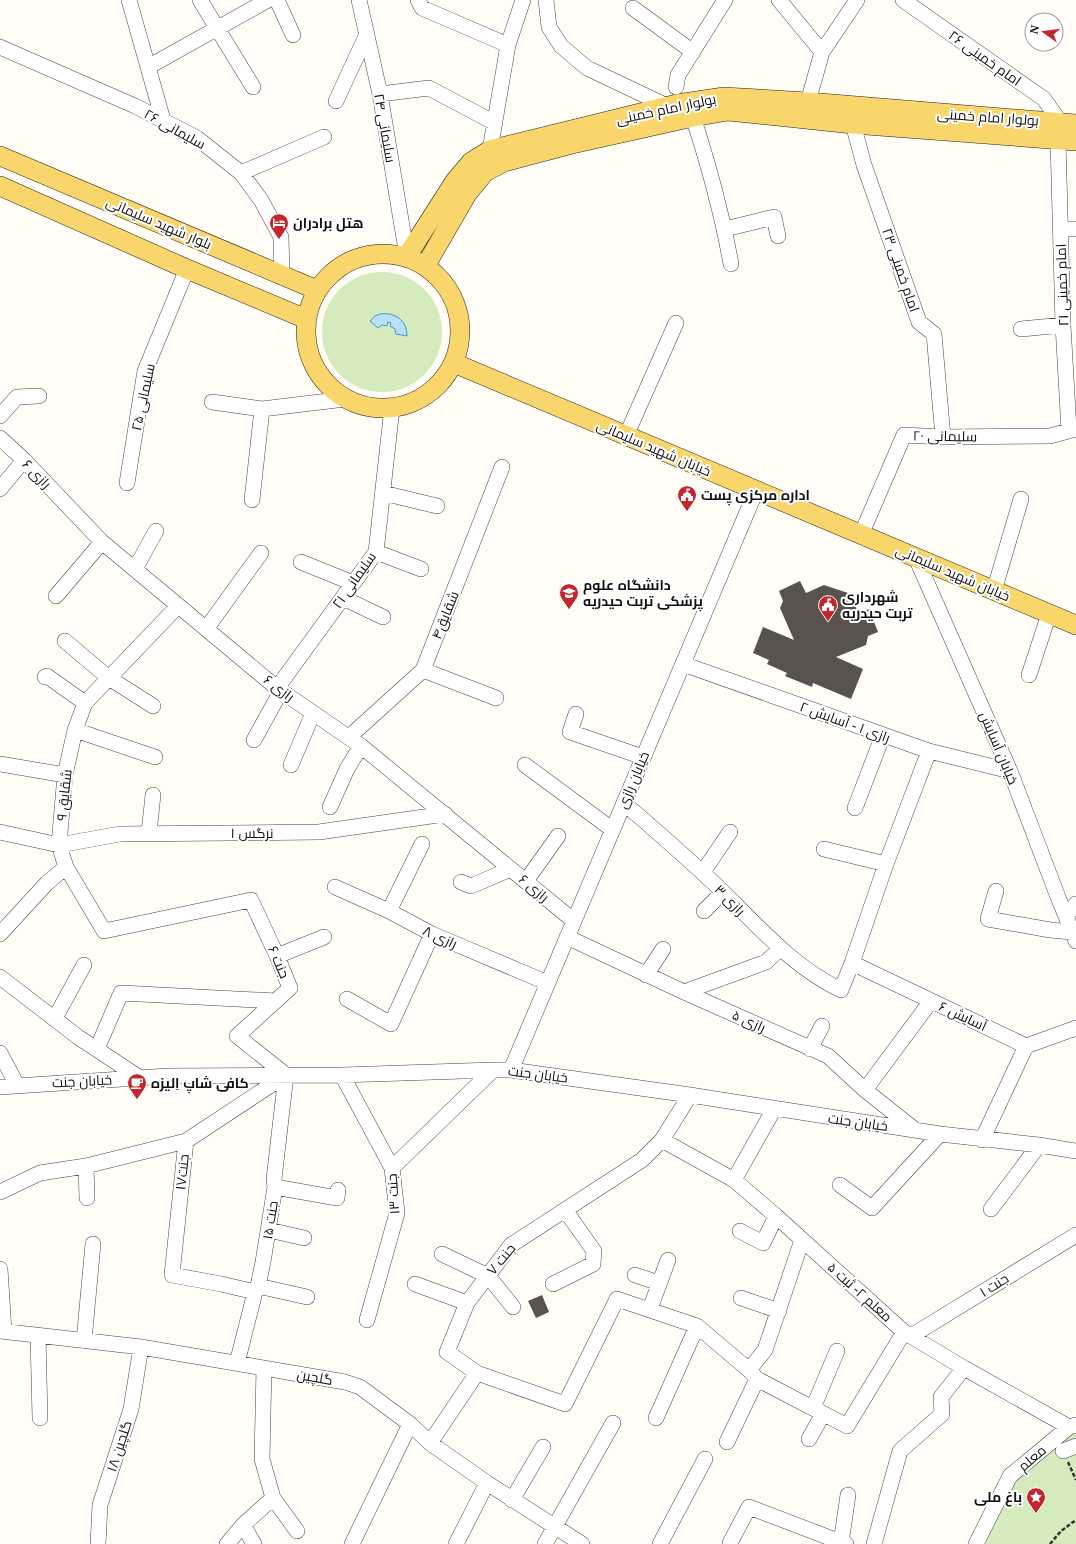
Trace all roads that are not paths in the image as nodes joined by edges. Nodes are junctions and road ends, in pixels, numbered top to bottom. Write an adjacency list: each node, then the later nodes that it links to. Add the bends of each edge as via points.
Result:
1 (129, 0): 21 (street)
2 (200, 0): 14 (street)
3 (268, 0): 14 (street)
4 (277, 0): 16 (street)
5 (359, 0): 15 (street, سلیمانی ۲۴)
6 (418, 0): 17 (street, via 422,8)
7 (523, 0): 17 (street)
8 (546, 0): 27 (street, via 549,28 561,46 587,68)
9 (725, 0): 19 (street)
10 (779, 0): 20 (street)
11 (857, 0): 20 (street)
12 (903, 0): 32 (street, امام خمینی ۲۶, via 1044,99)
13 (633, 8): 19 (street)
14 (217, 28): 21 (street); 22 (street)
15 (367, 34): 24 (street, سلیمانی ۲۴); 25 (street)
16 (293, 35)
17 (508, 45): 31 (street)
18 (0, 47): 30 (street, سلیمانی ۲۶)
19 (693, 52): 23 (street, via 677,78)
20 (822, 52): 26 (street)
21 (148, 67): 30 (street)
22 (252, 87)
23 (676, 87)
24 (380, 94): 31 (street, via 429,88); 42 (street, سلیمانی ۲۴)
25 (336, 101)
26 (808, 102): 27 (main road, بولوار امام خمینی, via 724,97); 29 (main road, بولوار امام خمینی)
27 (667, 106): 34 (main road, بولوار امام خمینی)
28 (693, 117): 29 (main road, بولوار امام خمینی, via 728,111); 38 (street, via 708,163); 44 (main road, بولوار امام خمینی, via 572,144 504,162 485,172 467,194)
29 (847, 117): 32 (main road, بولوار امام خمینی); 61 (street, امام خمینی ۲۳, via 919,322 934,334)
30 (162, 120): 36 (street, سلیمانی ۲۶, via 197,138)
31 (495, 123): 34 (street)
32 (1068, 132): 39 (street, امام خمینی ۲۱)
33 (324, 136): 36 (street)
34 (490, 150): 42 (main road, بولوار امام خمینی, via 471,162 456,181)
35 (0, 156): 46 (main road, بلوار شهید سلیمانی)
36 (241, 174): 46 (street, سلیمانی ۲۶, via 261,200 281,237)
37 (0, 186): 45 (main road)
38 (724, 229): 41 (street, via 774,217); 43 (street)
39 (1060, 229): 40 (street); 50 (street, امام خمینی ۲۱)
40 (1076, 229)
41 (778, 236)
42 (407, 256): 44 (main road); 47 (main road, via 387,252 366,254 347,262 330,274)
43 (731, 264)
44 (426, 265): 52 (main road, via 442,280 454,298 460,320 460,342)
45 (187, 269): 48 (main road); 65 (street, سلیمانی ۲۵, via 146,371)
46 (282, 275): 47 (main road, بلوار شهید سلیمانی)
47 (317, 290): 48 (main road)
48 (306, 319): 54 (main road, via 306,338 310,356 318,373 330,388)
49 (676, 323): 60 (street)
50 (1063, 325): 51 (street); 59 (street, امام خمینی ۲۱)
51 (1020, 328)
52 (454, 363): 56 (main road, via 444,380 429,394 412,403); 60 (main road, خیابان شهید سلیمانی)
53 (39, 396): 58 (street, via 17,397)
54 (345, 399): 56 (main road, via 368,407); 57 (street)
55 (212, 402): 57 (street)
56 (392, 408): 68 (street, سلیمانی ۲۱)
57 (262, 409): 70 (street)
58 (0, 416)
59 (1073, 430): 61 (street, سلیمانی ۲۰, via 1050,436)
60 (626, 436): 67 (main road, خیابان شهید سلیمانی)
61 (943, 437): 73 (street, سلیمانی ۲۰, via 904,435)
62 (0, 438): 63 (street, رازی ۶)
63 (24, 460): 66 (street); 74 (street, رازی ۶)
64 (502, 467): 92 (street, شقایق۴)
65 (126, 483)
66 (0, 489)
67 (756, 491): 73 (main road, خیابان شهید سلیمانی); 91 (street, خیابان رازی)
68 (383, 493): 71 (street); 75 (street, سلیمانی ۲۱)
69 (1021, 499): 82 (street)
70 (252, 500)
71 (437, 506)
72 (156, 531): 79 (street)
73 (861, 535): 77 (main road, خیابان شهید سلیمانی)
74 (102, 542): 79 (street, رازی ۶); 83 (street)
75 (376, 552): 80 (street); 81 (street, سلیمانی ۲۱)
76 (261, 553): 89 (street)
77 (916, 558): 82 (main road, خیابان شهید سلیمانی); 113 (street, خیابان آسایش)
78 (301, 562): 81 (street)
79 (135, 569): 85 (street, رازی ۶)
80 (421, 569)
81 (353, 583): 84 (street, سلیمانی ۲۱)
82 (994, 591): 86 (main road, خیابان شهید سلیمانی)
83 (56, 596)
84 (343, 598): 87 (street); 96 (street, سلیمانی ۲۱)
85 (178, 606): 89 (street, رازی ۶); 95 (street, شقایق ۹)
86 (1049, 614): 88 (main road, خیابان شهید سلیمانی); 93 (street)
87 (383, 617)
88 (1076, 625)
89 (206, 629): 96 (street, رازی ۶)
90 (65, 641): 95 (street)
91 (683, 664): 103 (street, رازی ۱ - آسایش ۲); 109 (street, خیابان رازی)
92 (423, 670): 97 (street); 104 (street, شقایق۴)
93 (1029, 675)
94 (45, 677): 98 (street)
95 (109, 678): 98 (street, شقایق ۹); 99 (street)
96 (279, 689): 100 (street, رازی ۶); 105 (street, سلیمانی ۲۱)
97 (496, 698)
98 (85, 703): 102 (street, شقایق ۹)
99 (153, 706)
100 (313, 713): 104 (street, رازی ۶); 111 (street)
101 (576, 714): 109 (street, via 570,732)
102 (75, 730): 108 (street); 114 (street, شقایق ۹)
103 (883, 735): 107 (street, رازی ۱ - آسایش ۲); 118 (street)
104 (349, 737): 106 (street, رازی ۶)
105 (254, 740)
106 (361, 746): 117 (street, via 347,769); 119 (street, رازی ۶)
107 (929, 752): 113 (street, رازی ۱ - آسایش ۲); 128 (street)
108 (155, 757)
109 (643, 757): 116 (street, خیابان رازی)
110 (0, 764): 114 (street)
111 (291, 765)
112 (524, 765): 120 (street)
113 (1010, 771): 141 (street, خیابان آسایش)
114 (65, 775): 126 (street, شقایق ۹)
115 (152, 795): 123 (street)
116 (624, 803): 120 (street, خیابان رازی); 131 (street, رازی ۳)
117 (330, 808)
118 (855, 808)
119 (445, 814): 123 (street, نرگس ۱, via 319,832); 130 (street, رازی ۶)
120 (613, 830): 142 (street, خیابان رازی)
121 (0, 832): 126 (street)
122 (730, 832): 131 (street)
123 (149, 833): 126 (street, نرگس ۱, via 120,834)
124 (558, 836): 132 (street)
125 (422, 844): 138 (street)
126 (59, 845): 129 (street, شقایق ۹)
127 (824, 849): 128 (street)
128 (886, 864): 151 (street)
129 (66, 867): 140 (street, شقایق ۹, via 104,932); 143 (street, via 47,882)
130 (511, 869): 132 (street, رازی ۶); 133 (street, via 471,886)
131 (703, 872): 136 (street, رازی ۳)
132 (526, 881): 142 (street, رازی ۶)
133 (461, 882)
134 (335, 887): 138 (street, رازی ۸)
135 (996, 891): 147 (street, via 988,919)
136 (723, 892): 139 (street); 149 (street, رازی ۳)
137 (1076, 904): 141 (street)
138 (389, 912): 144 (street, رازی ۸)
139 (704, 912)
140 (183, 914): 150 (street, جنت ۶, via 251,900)
141 (1066, 916): 147 (street, خیابان آسایش)
142 (574, 921): 146 (street, خیابان رازی)
143 (0, 934)
144 (432, 934): 155 (street, رازی ۸); 157 (street, via 391,1024)
145 (324, 937): 150 (street)
146 (567, 937): 153 (street, رازی ۵); 155 (street, خیابان رازی)
147 (1074, 937)
148 (663, 949): 153 (street)
149 (780, 949): 151 (street, رازی ۳, via 829,985 841,990); 156 (street, via 766,962)
150 (277, 956): 158 (street, جنت ۶, via 290,988)
151 (852, 963): 159 (street, آسایش ۶)
152 (84, 965): 160 (street)
153 (646, 975): 156 (street, رازی ۵)
154 (0, 977): 160 (street)
155 (548, 983): 168 (street, خیابان رازی)
156 (684, 992): 165 (street, رازی ۵)
157 (347, 999)
158 (276, 1001): 164 (street, via 121,993); 169 (street, جنت ۶, via 237,1036)
159 (931, 1001): 163 (street, آسایش ۶); 174 (street)
160 (55, 1018): 164 (street)
161 (822, 1026): 165 (street)
162 (1076, 1028): 163 (street)
163 (1026, 1046): 180 (street)
164 (97, 1049): 171 (street)
165 (810, 1049): 174 (street, رازی ۵, via 828,1056)
166 (0, 1053): 172 (street)
167 (493, 1070): 168 (street, خیابان جنت); 170 (street, خیابان جنت); 185 (street)
168 (511, 1070): 175 (street, خیابان جنت)
169 (286, 1075): 170 (street, خیابان جنت); 171 (street, خیابان جنت); 181 (street, جنت۱۷); 188 (street, جنت ۱۵)
170 (342, 1075): 185 (street, جنت ۱۳)
171 (140, 1078): 172 (street, خیابان جنت)
172 (17, 1085): 173 (street, خیابان جنت)
173 (0, 1087)
174 (865, 1090): 177 (street, رازی ۵)
175 (690, 1095): 176 (street, خیابان جنت); 179 (street, جنت ۷)
176 (774, 1109): 177 (street, خیابان جنت); 186 (street)
177 (914, 1130): 178 (street, خیابان جنت)
178 (940, 1134): 180 (street, خیابان جنت); 187 (street, via 872,1208)
179 (662, 1140): 186 (street, معلم ۲- ثبت ۵); 193 (street, جنت ۷, via 642,1160)
180 (982, 1140): 182 (street, خیابان جنت)
181 (186, 1141): 184 (street); 209 (street, جنت۱۷, via 172,1275)
182 (1038, 1145): 183 (street, خیابان جنت); 192 (street)
183 (1074, 1152)
184 (86, 1166): 190 (street, via 40,1173); 191 (street)
185 (392, 1168): 216 (street, جنت ۱۳, via 397,1213)
186 (734, 1180): 194 (street, معلم ۲- ثبت ۵)
187 (840, 1185)
188 (275, 1187): 189 (street, via 337,1198); 195 (street, جنت ۱۵)
189 (338, 1190)
190 (0, 1192)
191 (87, 1198)
192 (991, 1209)
193 (565, 1210): 205 (street, جنت ۷, via 511,1245); 208 (street, via 594,1251 593,1264)
194 (776, 1216): 196 (street, via 763,1243); 199 (street, معلم ۲- ثبت ۵)
195 (269, 1230): 198 (street); 209 (street, جنت ۱۵)
196 (740, 1231)
197 (1076, 1235): 219 (street, جنت ۱)
198 (304, 1238)
199 (802, 1240): 215 (street); 219 (street, معلم ۲- ثبت ۵)
200 (93, 1244): 221 (street)
201 (442, 1254): 205 (street)
202 (668, 1260): 206 (street)
203 (0, 1269): 218 (street)
204 (635, 1275): 206 (street)
205 (488, 1276): 212 (street, جنت ۷); 213 (street)
206 (659, 1283): 214 (street)
207 (415, 1284): 212 (street)
208 (553, 1284)
209 (257, 1289): 210 (street); 224 (street, جنت ۱۵)
210 (307, 1297)
211 (741, 1298): 215 (street)
212 (467, 1303): 227 (street, جنت ۷, via 446,1352)
213 (513, 1307)
214 (650, 1309): 217 (street); 227 (street, via 617,1299 565,1404)
215 (779, 1311): 228 (street)
216 (367, 1320)
217 (697, 1326): 228 (street); 231 (street)
218 (2, 1331): 220 (street, گلچین)
219 (908, 1334): 226 (street, معلم ۲- ثبت ۵); 229 (street, via 847,1426)
220 (38, 1336): 221 (street, گلچین); 230 (street)
221 (84, 1341): 222 (street, گلچین)
222 (141, 1347): 224 (street, گلچین); 248 (street, گلچین ۱۸, via 131,1409 100,1505)
223 (837, 1351): 229 (street)
224 (237, 1363): 225 (street, گلچین)
225 (264, 1368): 233 (street, گلچین, via 360,1387); 242 (street, via 262,1459)
226 (964, 1368): 234 (street, معلم ۲- ثبت ۵); 257 (street, via 941,1397 942,1414 900,1451)
227 (477, 1373): 237 (street)
228 (753, 1374): 229 (street); 236 (street)
229 (818, 1411): 235 (street)
230 (40, 1418)
231 (656, 1418)
232 (613, 1423): 245 (street)
233 (410, 1424): 237 (street, گلچین); 251 (street)
234 (1073, 1426): 258 (street, معلم, via 1010,1476)
235 (809, 1439)
236 (727, 1442)
237 (430, 1443): 240 (street, گلچین)
238 (542, 1448): 243 (street)
239 (705, 1459): 255 (street)
240 (487, 1483): 243 (street, گلچین); 252 (street)
241 (848, 1495): 256 (street, via 842,1536)
242 (273, 1498): 244 (street); 246 (street)
243 (512, 1500): 245 (street, گلچین)
244 (243, 1524): 249 (street); 250 (street)
245 (555, 1528): 253 (street); 254 (street, گلچین)
246 (297, 1531)
247 (730, 1543): 256 (street, via 749,1507)
248 (98, 1544)
249 (227, 1544)
250 (254, 1544)
251 (352, 1544)
252 (456, 1544)
253 (545, 1544)
254 (582, 1544)
255 (660, 1544)
256 (844, 1544)
257 (874, 1544)
258 (976, 1544)

